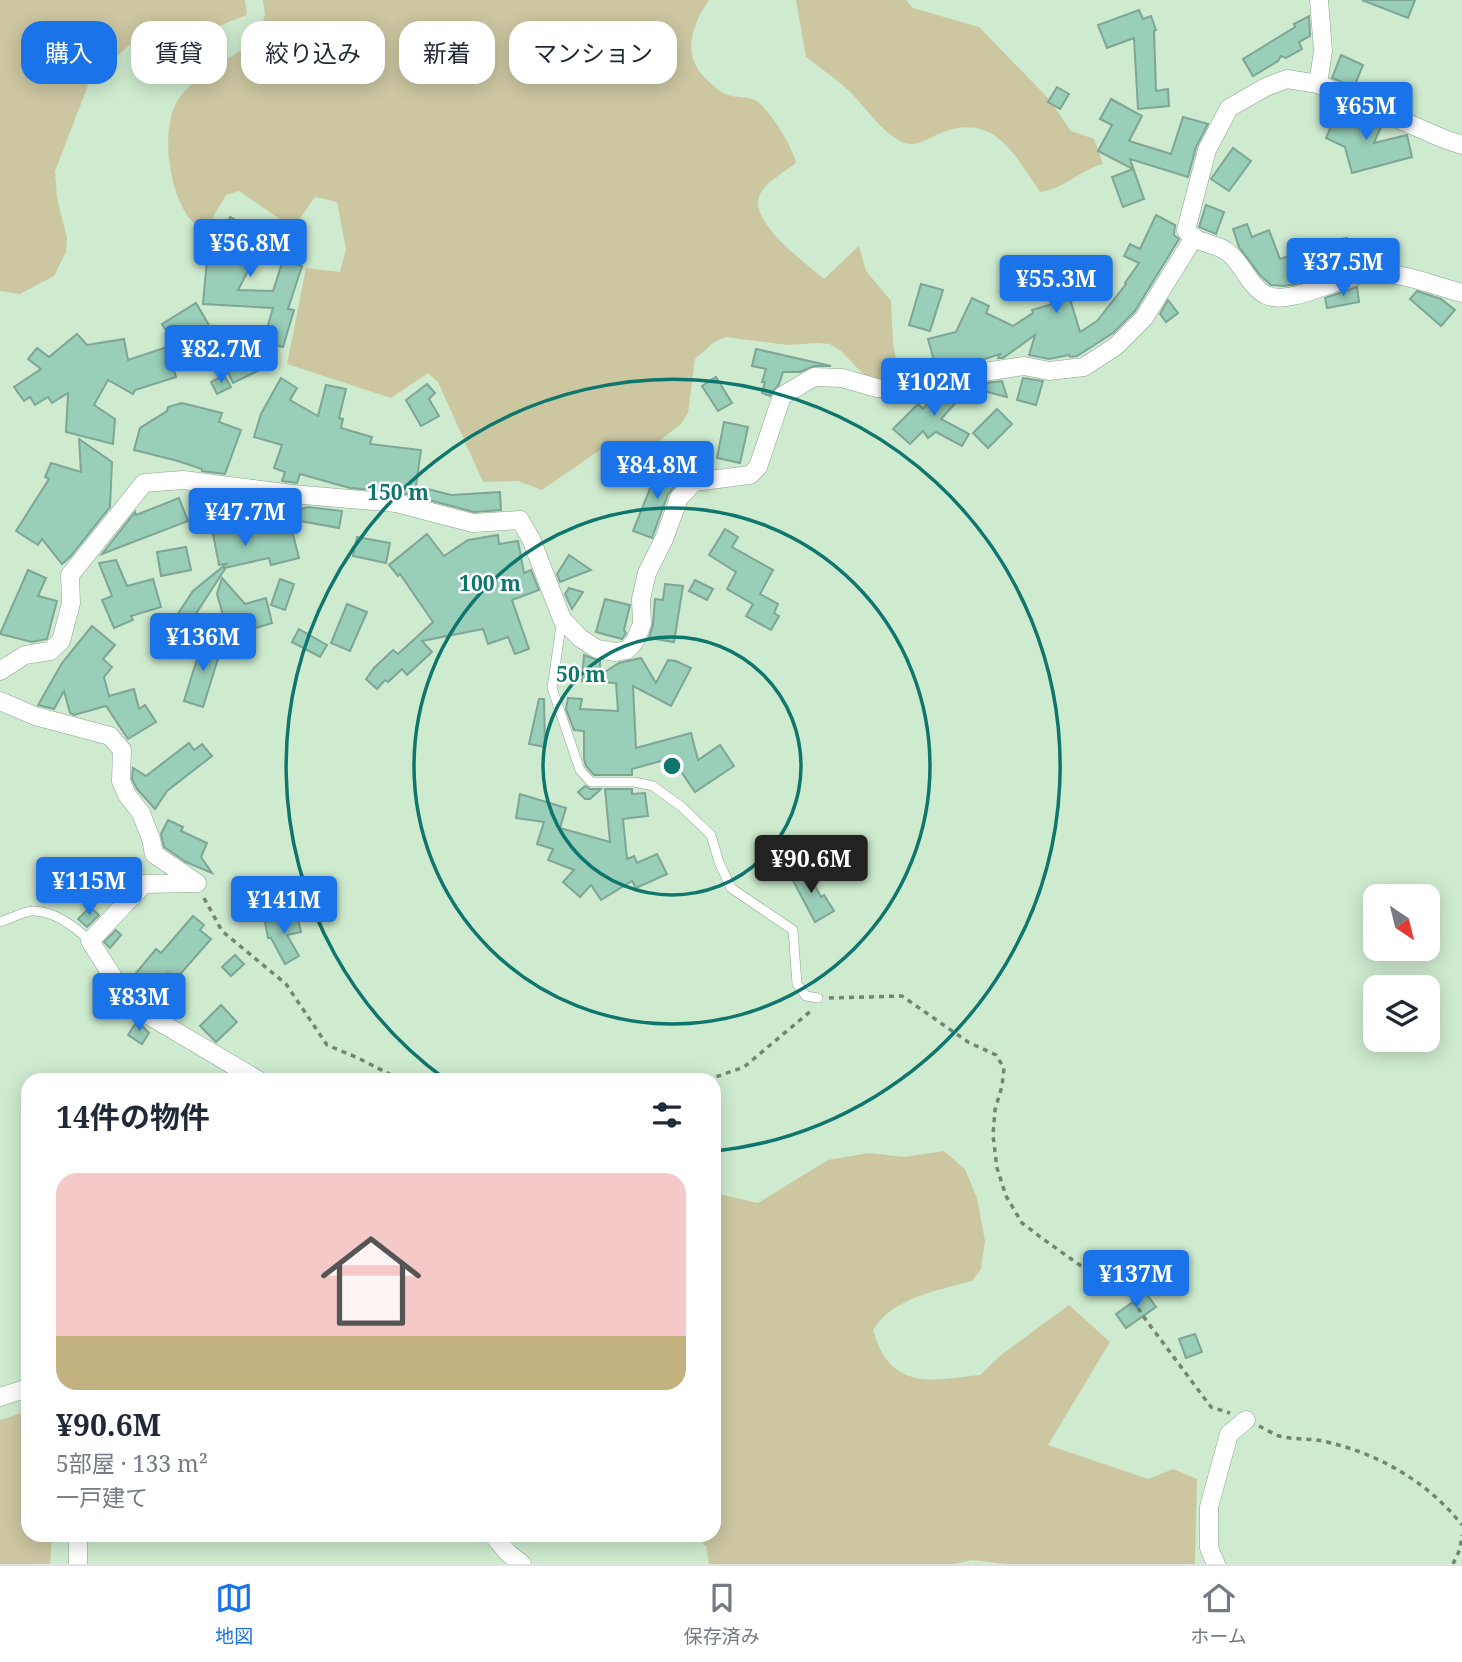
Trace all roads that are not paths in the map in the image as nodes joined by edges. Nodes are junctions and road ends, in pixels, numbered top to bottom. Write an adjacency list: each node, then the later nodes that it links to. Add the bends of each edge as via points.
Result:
1 (1320, 0): 2 (street, via 1323,51)
2 (1318, 84): 3 (street); 4 (street, via 1287,79 1229,108 1200,170 1186,230)
3 (1462, 145)
4 (1193, 239): 5 (street, via 1231,254 1267,296 1282,299 1361,274 1429,282); 6 (street, via 1144,318 1116,346 1084,367 1049,371 1024,366 902,389 814,377 782,396 758,467 750,475 694,482 679,498 647,573 642,624 635,641 626,650 597,649)
5 (1462, 293)
6 (562, 620): 7 (street, via 520,520 472,523 383,501 183,480 144,483 71,575 71,603 61,641 50,651 24,655); 11 (lane, via 552,688 580,770 591,782 653,786 682,807 710,835 731,888 793,930 797,984 806,996)
7 (0, 671)
8 (0, 701): 10 (street, via 35,716 110,736 122,750 121,781 141,813 154,854 197,883 144,884)
9 (0, 922): 10 (lane, via 30,911 45,913)
10 (90, 941): 12 (street, via 131,1005)
11 (818, 998)
12 (246, 1073)
13 (21, 1390): 14 (street)
14 (0, 1397)
15 (1246, 1420): 20 (street, via 1229,1434 1209,1507 1209,1548)
16 (78, 1542): 18 (street)
17 (499, 1542): 19 (street)
18 (78, 1564)
19 (522, 1564)
20 (1216, 1564)

